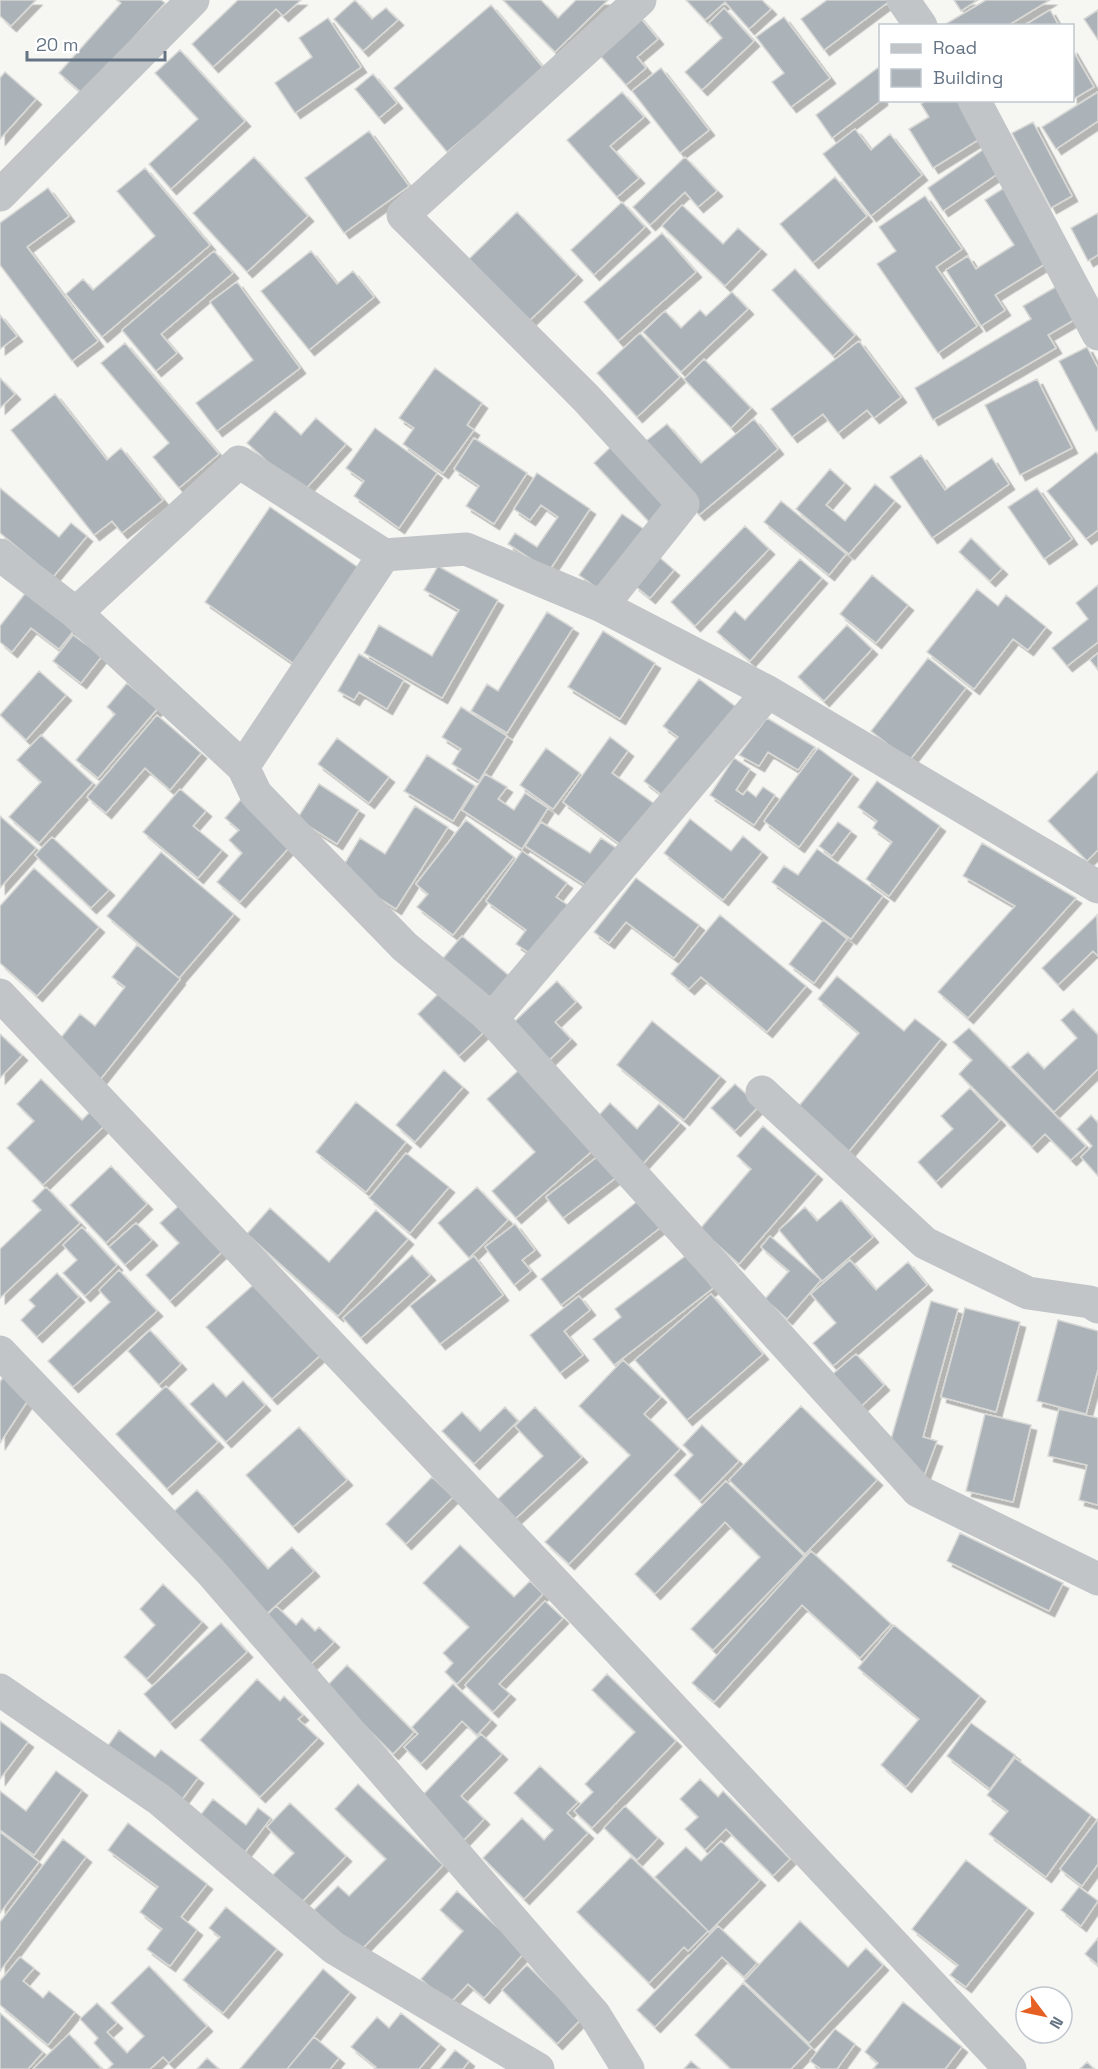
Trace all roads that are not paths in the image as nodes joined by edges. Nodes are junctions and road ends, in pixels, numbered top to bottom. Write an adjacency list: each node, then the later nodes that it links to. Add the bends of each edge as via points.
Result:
1 (193, 0): 6 (street)
2 (640, 0): 10 (street, via 403,215 586,398 683,504)
3 (903, 0): 4 (street)
4 (920, 24)
5 (975, 102): 7 (street)
6 (0, 195)
7 (1098, 334)
8 (0, 555): 11 (street)
9 (384, 555): 10 (street, via 466,549); 11 (street, via 239,462); 13 (street)
10 (602, 606): 12 (street)
11 (76, 613): 13 (street)
12 (768, 693): 14 (street); 16 (street)
13 (243, 767): 16 (street, via 256,794 397,938)
14 (1098, 887)
15 (0, 995): 24 (street)
16 (492, 1019): 20 (street, via 918,1491)
17 (762, 1092): 18 (street, via 925,1243 1028,1293)
18 (1095, 1301)
19 (0, 1352): 23 (street, via 211,1572 594,2014)
20 (1098, 1578)
21 (0, 1690): 22 (street, via 160,1800 334,1947)
22 (538, 2069)
23 (627, 2069)
24 (1010, 2069)

